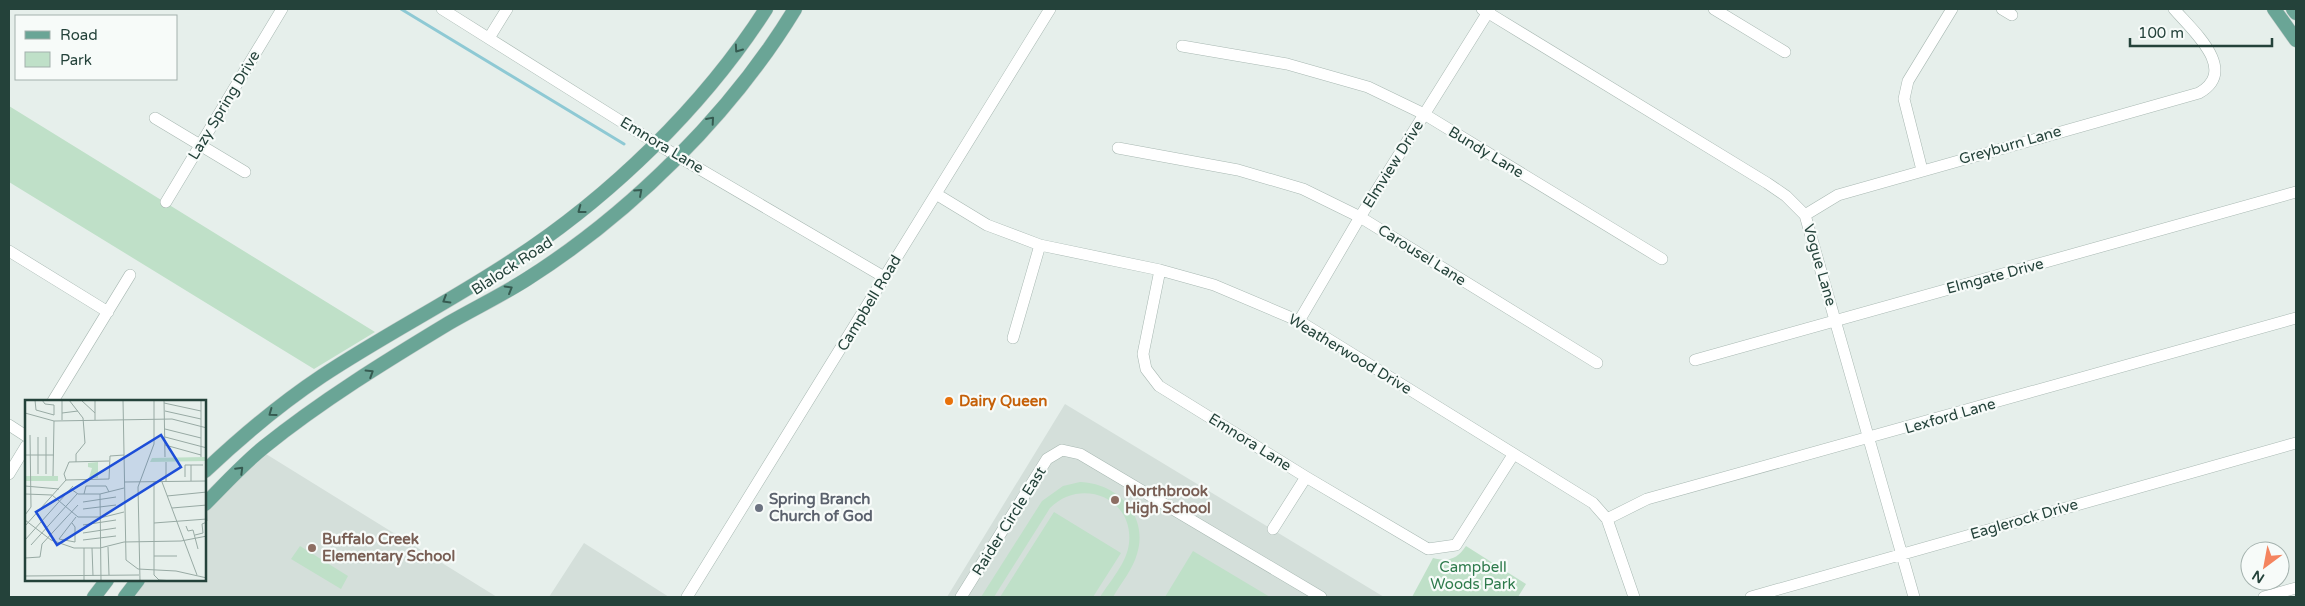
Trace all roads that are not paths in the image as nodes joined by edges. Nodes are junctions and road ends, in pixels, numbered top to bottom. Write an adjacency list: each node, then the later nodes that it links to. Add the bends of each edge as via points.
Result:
1 (282, 9): 21 (street, Lazy Spring Drive)
2 (442, 9): 15 (street, Emnora Lane)
3 (507, 9): 15 (street)
4 (766, 9): 20 (main road, Blalock Road, one-way to 20, via 713,84)
5 (795, 9): 23 (main road, Blalock Road, one-way to 5, via 734,94)
6 (1050, 9): 27 (street, Campbell Road)
7 (1714, 9): 17 (street)
8 (1952, 9): 24 (street, via 1908,82 1904,99)
9 (2174, 9): 24 (street, Greyburn Lane, via 2210,53 2216,66 2215,78 2209,87 2199,93)
10 (2274, 9): 14 (main road)
11 (2293, 9): 13 (main road)
12 (1486, 10): 18 (street, Elmview Drive); 29 (street, Vogue Lane, via 1767,183)
13 (2296, 13)
14 (2295, 36)
15 (489, 38): 20 (street, Emnora Lane)
16 (1182, 46): 18 (street, Bundy Lane, via 1287,64 1368,87)
17 (1784, 52)
18 (1424, 114): 30 (street, Elmview Drive); 33 (street, Bundy Lane)
19 (155, 118): 21 (street)
20 (657, 144): 23 (street, Emnora Lane); 51 (main road, Blalock Road, one-way to 51, via 587,205 514,260 322,376 248,431)
21 (200, 146): 25 (street); 28 (street, Lazy Spring Drive)
22 (1118, 148): 30 (street, Carousel Lane, via 1238,170 1303,189)
23 (679, 156): 36 (street, Emnora Lane); 54 (main road, Blalock Road, one-way to 23, via 262,448 346,388 448,323 527,278 605,222)
24 (1922, 170): 29 (street, Greyburn Lane, via 1838,195)
25 (245, 172)
26 (2296, 192): 40 (street, Elmgate Drive)
27 (936, 194): 31 (street, Weatherwood Drive, via 987,225); 36 (street, Campbell Road)
28 (166, 202)
29 (1805, 215): 40 (street, Vogue Lane)
30 (1360, 217): 39 (street, Elmview Drive); 43 (street, Carousel Lane)
31 (1040, 245): 34 (street, Weatherwood Drive); 41 (street)
32 (9, 251): 37 (street)
33 (1662, 259)
34 (1160, 270): 39 (street, Weatherwood Drive, via 1214,284); 53 (street, Emnora Lane, via 1144,354 1146,369 1158,386)
35 (130, 275): 37 (street)
36 (884, 278): 63 (street, Campbell Road)
37 (108, 312): 44 (street)
38 (2296, 318): 47 (street, Lexford Lane)
39 (1299, 320): 50 (street, Weatherwood Drive)
40 (1836, 320): 42 (street, Elmgate Drive); 47 (street, Vogue Lane)
41 (1013, 338)
42 (1695, 360)
43 (1597, 363)
44 (54, 400)
45 (9, 425): 46 (street)
46 (25, 435)
47 (1868, 439): 55 (street, Lexford Lane, via 1647,499); 57 (street, Vogue Lane)
48 (2296, 443): 57 (street, Eaglerock Drive)
49 (25, 448): 52 (street)
50 (1513, 455): 53 (street, Emnora Lane, via 1456,545 1428,549); 55 (street, Weatherwood Drive, via 1592,503)
51 (206, 470)
52 (9, 474)
53 (1306, 477): 56 (street)
54 (206, 503)
55 (1607, 519): 66 (street, Weatherwood Drive)
56 (1274, 529)
57 (1901, 554): 67 (street, Eaglerock Drive); 68 (street, Vogue Lane)
58 (106, 581): 61 (main road)
59 (137, 581): 62 (main road)
60 (2296, 588): 69 (street)
61 (94, 597)
62 (125, 597)
63 (688, 597)
64 (961, 597): 65 (street, Raider Circle East, via 1047,459 1062,450 1080,454)
65 (1320, 597)
66 (1634, 597)
67 (1752, 597)
68 (1914, 597)
69 (2264, 597)

